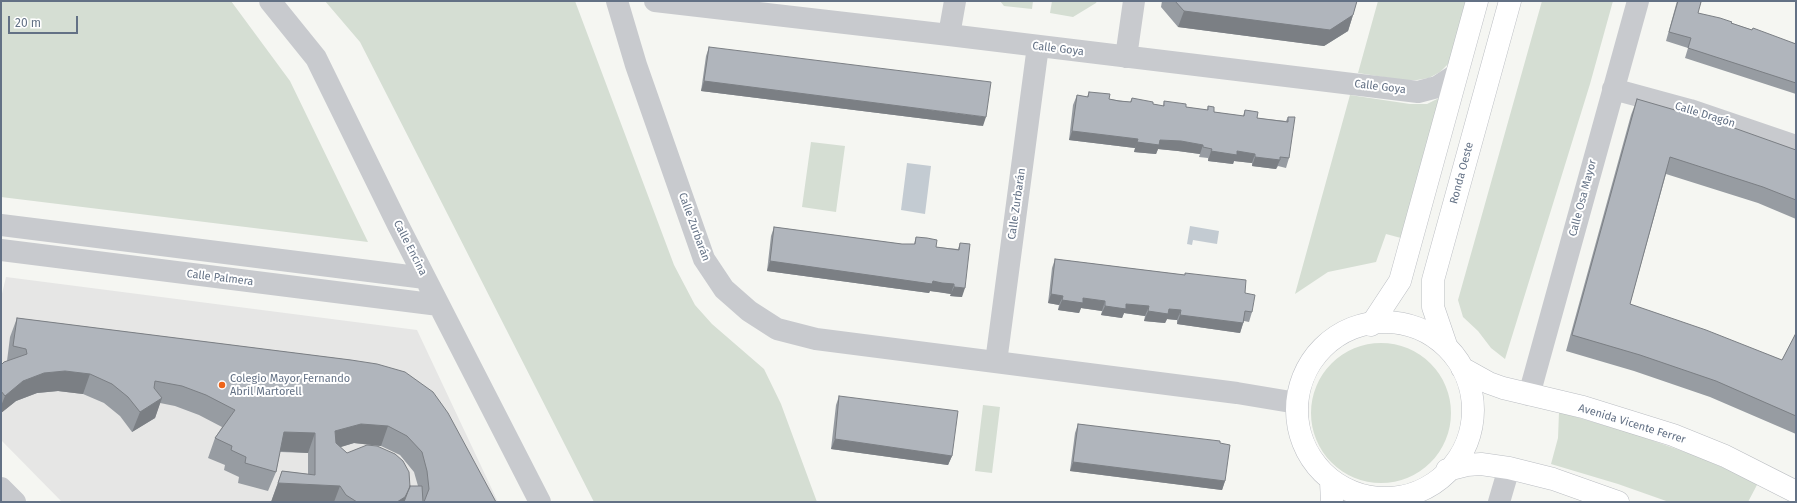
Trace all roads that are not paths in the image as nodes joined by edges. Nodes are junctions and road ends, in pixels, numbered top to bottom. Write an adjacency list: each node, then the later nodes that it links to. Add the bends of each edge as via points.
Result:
1 (270, 1): 17 (street, Calle Encina, via 316,58)
2 (617, 1): 21 (street, Calle Zurbarán, via 636,65 704,259 724,290 749,311 777,329 816,339)
3 (655, 1): 9 (street, Calle Goya)
4 (955, 1): 9 (street)
5 (1134, 1): 11 (street)
6 (1477, 1): 12 (main road)
7 (1510, 1): 20 (main road, Ronda Oeste, via 1433,280 1433,307)
8 (1638, 1): 13 (street, Calle Osa Mayor)
9 (949, 35): 10 (street, Calle Goya)
10 (1038, 46): 11 (street, Calle Goya); 21 (street, Calle Zurbarán)
11 (1126, 57): 12 (street, Calle Goya, via 1418,92 1436,87)
12 (1457, 74): 19 (main road, via 1400,281)
13 (1613, 89): 14 (street, Calle Dragón, via 1690,110); 23 (street, Calle Osa Mayor)
14 (1796, 146)
15 (1, 225): 17 (street)
16 (1, 250): 18 (street, Calle Palmera)
17 (425, 278): 18 (street, Calle Encina)
18 (439, 305): 32 (street, Calle Encina)
19 (1371, 325): 20 (main road, via 1390,322 1420,329); 24 (main road, via 1356,327 1327,344 1306,371)
20 (1446, 345): 22 (main road)
21 (996, 362): 24 (street, Calle Zurbarán)
22 (1462, 368): 23 (main road, Avenida Vicente Ferrer, via 1489,383); 26 (main road, via 1472,396 1472,427 1459,456)
23 (1528, 395): 29 (main road, Avenida Vicente Ferrer, via 1583,407 1673,435 1725,456)
24 (1297, 403): 28 (main road, via 1298,425 1304,447)
25 (1509, 468): 26 (main road, via 1481,464); 33 (street); 34 (main road)
26 (1447, 470): 30 (main road, via 1420,489)
27 (1, 488): 31 (street)
28 (1332, 492): 30 (main road)
29 (1796, 492)
30 (1390, 501)
31 (15, 502)
32 (540, 502)
33 (1499, 502)
34 (1618, 502)

